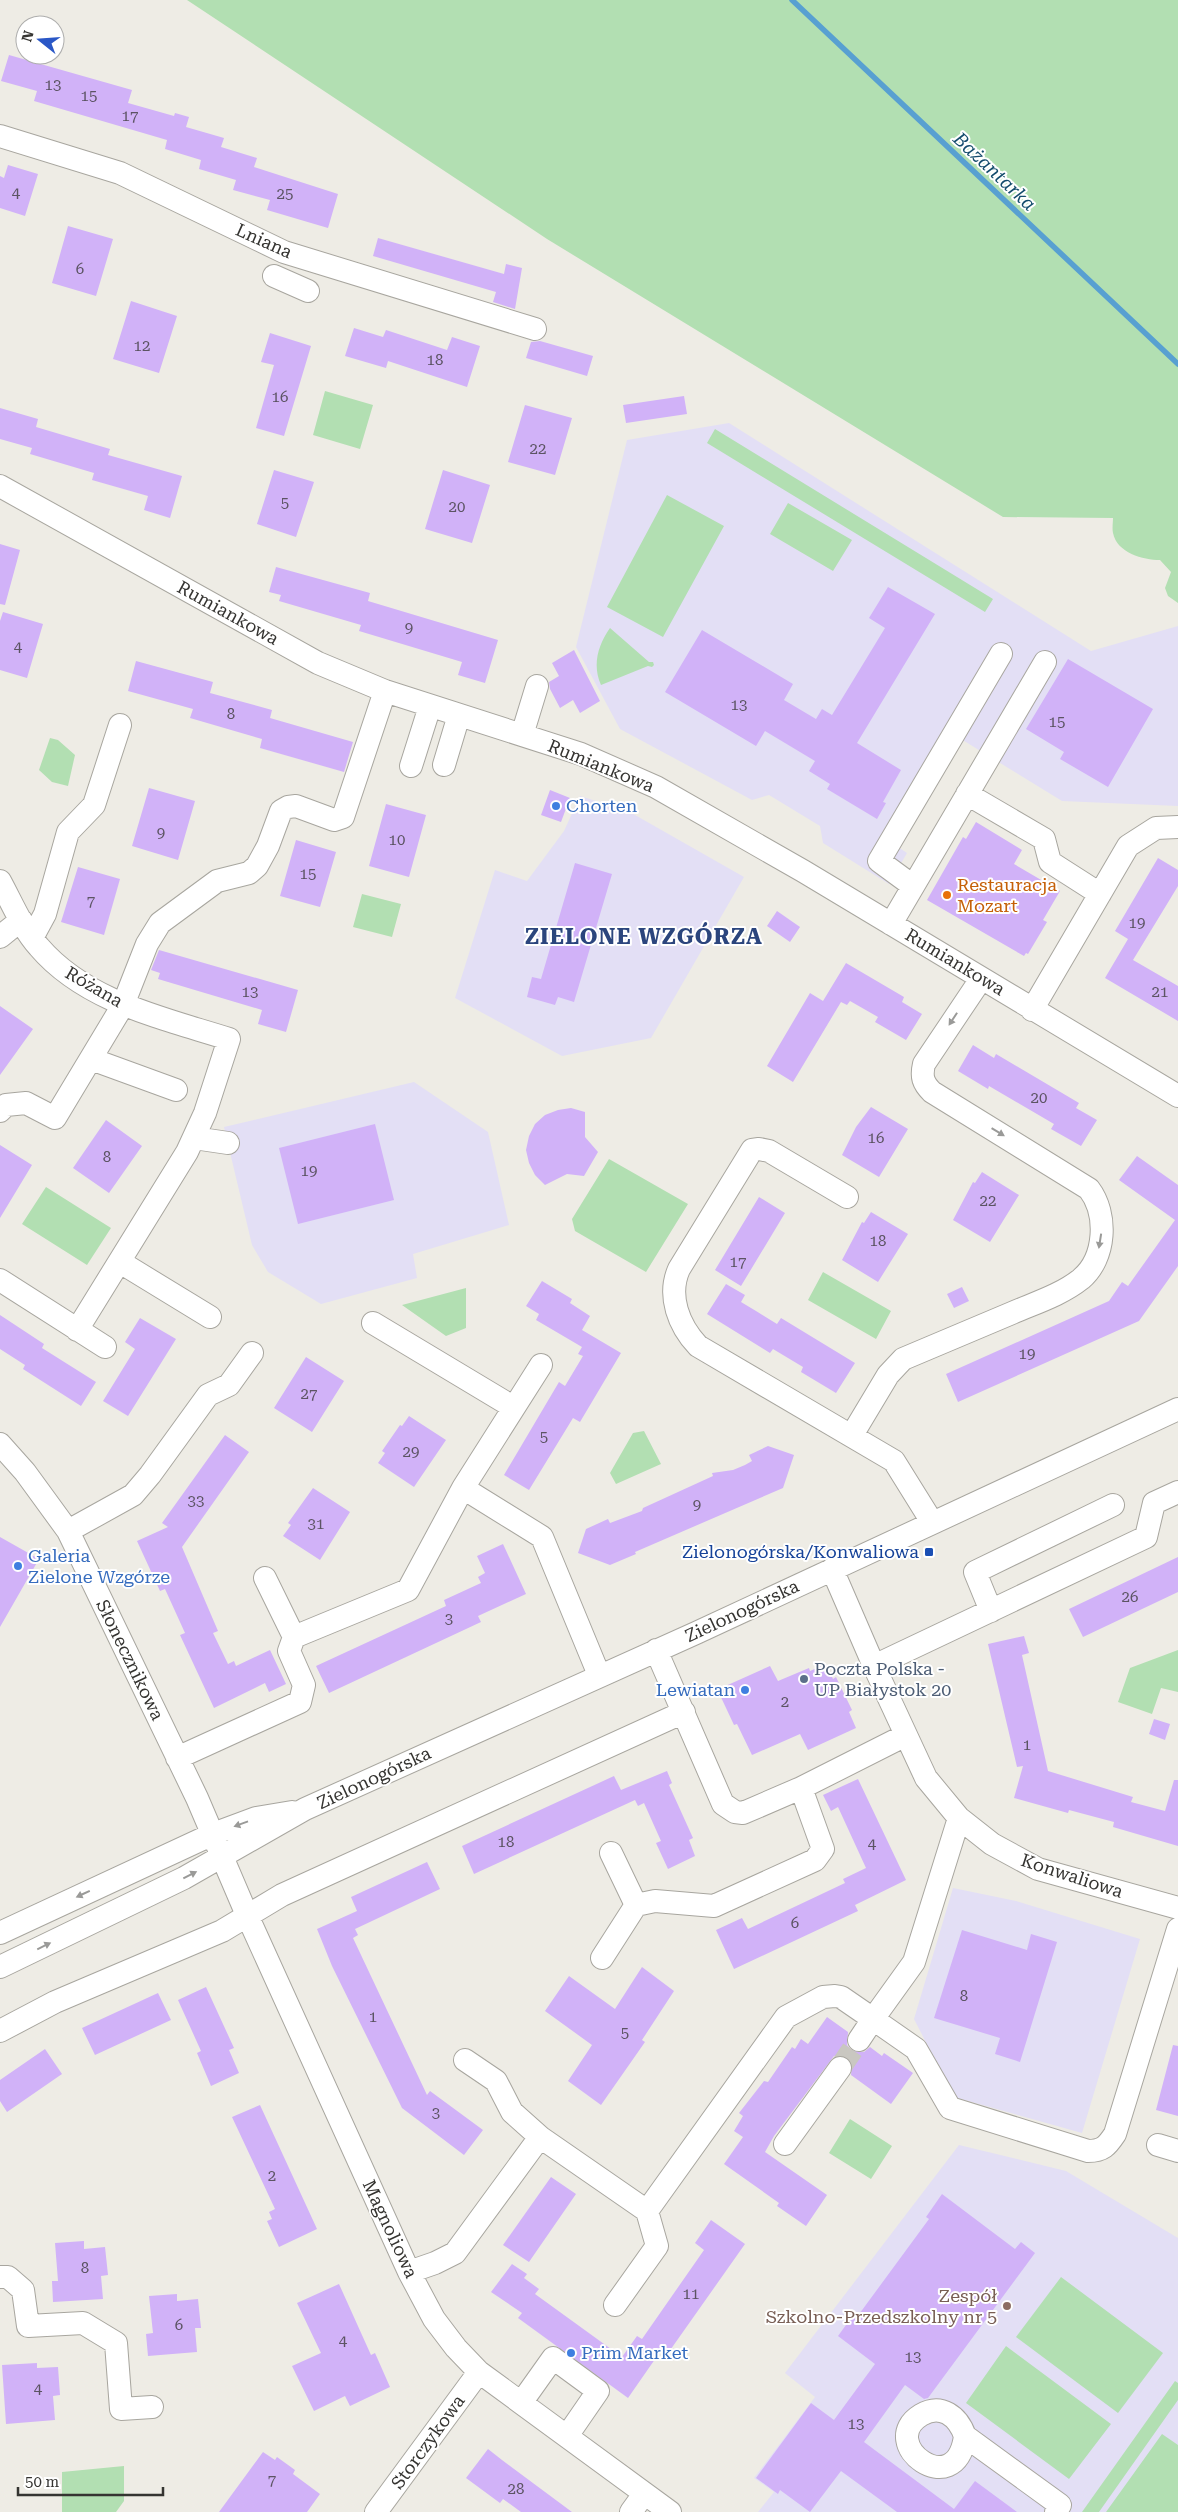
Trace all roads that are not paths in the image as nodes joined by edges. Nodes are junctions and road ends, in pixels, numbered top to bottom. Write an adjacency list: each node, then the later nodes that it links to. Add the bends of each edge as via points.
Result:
1 (0, 136): 4 (street, Lniana, via 120,173 284,252)
2 (274, 276): 3 (street)
3 (308, 291)
4 (535, 329)
5 (0, 486): 9 (street, Rumiankowa, via 318,663)
6 (1001, 654): 19 (street, via 879,861)
7 (1045, 662): 16 (street)
8 (537, 686): 13 (street)
9 (385, 691): 10 (street, Rumiankowa); 25 (street, via 343,817 334,820 296,806 281,811 257,866 249,873 217,881 160,923 146,944)
10 (430, 706): 11 (street, Rumiankowa); 15 (street)
11 (459, 715): 13 (street, Rumiankowa); 14 (street)
12 (120, 725): 22 (street, via 94,805 68,832 45,914)
13 (522, 735): 21 (street, Rumiankowa, via 581,754 656,787)
14 (444, 765)
15 (411, 766)
16 (966, 794): 19 (street); 20 (street, via 1044,839 1050,862)
17 (1178, 827): 20 (street, via 1156,828 1128,846)
18 (0, 881): 22 (street, Różana)
19 (913, 886): 21 (street)
20 (1100, 894): 26 (street)
21 (892, 924): 24 (street, Rumiankowa)
22 (27, 929): 23 (street); 25 (street, Różana, via 53,962)
23 (0, 937)
24 (981, 979): 26 (street, Rumiankowa); 44 (street, one-way to 44, via 924,1064 924,1084 1089,1189 1099,1208 1101,1234 1095,1260 1080,1280 1054,1295 903,1359 878,1389)
25 (123, 1005): 27 (street); 31 (street, Różana, via 229,1039)
26 (1032, 1010): 29 (street, Rumiankowa)
27 (92, 1059): 28 (street); 30 (street, via 55,1118 26,1102 6,1105)
28 (176, 1090)
29 (1178, 1096)
30 (0, 1111)
31 (194, 1138): 32 (street); 34 (street)
32 (228, 1142)
33 (847, 1197): 44 (street, via 769,1151 752,1150 678,1269 673,1294 689,1336 698,1346)
34 (120, 1262): 36 (street); 38 (street)
35 (0, 1280): 38 (street)
36 (210, 1317)
37 (373, 1324): 42 (street)
38 (77, 1330): 39 (street)
39 (104, 1347)
40 (252, 1353): 50 (street, via 229,1385 208,1395 133,1495)
41 (541, 1365): 42 (street)
42 (512, 1408): 46 (street)
43 (1178, 1409): 49 (street, Zielonogórska)
44 (852, 1435): 49 (street, via 894,1461)
45 (0, 1444): 50 (street, Słonecznikowa)
46 (464, 1488): 54 (street, via 408,1590); 57 (street, via 542,1537)
47 (1178, 1492): 53 (street, via 1154,1503 1146,1537)
48 (1113, 1505): 53 (street, via 975,1572)
49 (932, 1522): 51 (street, Zielonogórska)
50 (68, 1531): 60 (street, Słonecznikowa)
51 (832, 1569): 55 (street, Zielonogórska); 56 (street, Konwaliowa)
52 (265, 1578): 54 (street)
53 (991, 1610): 56 (street)
54 (294, 1637): 60 (street, via 289,1651 304,1685 300,1702)
55 (656, 1650): 57 (street, Zielonogórska); 58 (street)
56 (874, 1666): 59 (street, Konwaliowa)
57 (598, 1675): 62 (street, Zielonogórska)
58 (684, 1712): 61 (street, via 728,1809 743,1813); 69 (street, via 282,1895)
59 (906, 1735): 61 (street); 63 (street, Konwaliowa, via 926,1778)
60 (177, 1758): 64 (street, Słonecznikowa)
61 (801, 1788): 67 (street, via 822,1842 823,1849 815,1860 714,1906 655,1901)
62 (305, 1809): 64 (street, Zielonogórska, one-way to 64, via 256,1818); 66 (street, Zielonogórska)
63 (959, 1818): 68 (street, Konwaliowa, via 992,1844 1038,1869); 74 (street, via 914,1962)
64 (213, 1834): 66 (street, Słonecznikowa); 71 (street, Zielonogórska, one-way to 71)
65 (611, 1853): 67 (street)
66 (222, 1858): 69 (street, Magnoliowa); 73 (street, Zielonogórska, one-way to 66)
67 (636, 1905): 72 (street)
68 (1178, 1908)
69 (246, 1916): 75 (street, via 222,1931 55,2002); 82 (street, Magnoliowa)
70 (1178, 1929): 74 (street, via 1115,2134 1107,2147 1099,2151 950,2108 916,2049)
71 (0, 1933)
72 (602, 1958)
73 (0, 1967)
74 (873, 2019): 76 (street); 81 (street, via 841,1997 834,1996 823,1997 786,2016)
75 (0, 2031)
76 (859, 2040)
77 (465, 2060): 79 (street, via 496,2081 512,2112)
78 (840, 2068): 80 (street)
79 (540, 2137): 81 (street); 82 (street, via 454,2253 435,2264)
80 (785, 2144)
81 (647, 2211): 84 (street, via 657,2246)
82 (409, 2272): 85 (street, Magnoliowa, via 434,2319)
83 (0, 2277): 87 (street, via 8,2277 23,2290 28,2326 83,2323 116,2343 121,2409)
84 (615, 2305)
85 (479, 2372): 86 (street, Magnoliowa); 91 (street, Storczykowa)
86 (521, 2403): 88 (street, Magnoliowa); 88 (street, via 553,2358 560,2363 598,2391)
87 (152, 2408)
88 (566, 2436): 90 (street, Magnoliowa)
89 (965, 2436): 94 (street, via 1060,2505)
90 (644, 2494): 92 (street); 93 (street, Magnoliowa)
91 (376, 2512)
92 (631, 2512)
93 (670, 2512)
94 (1056, 2512)

